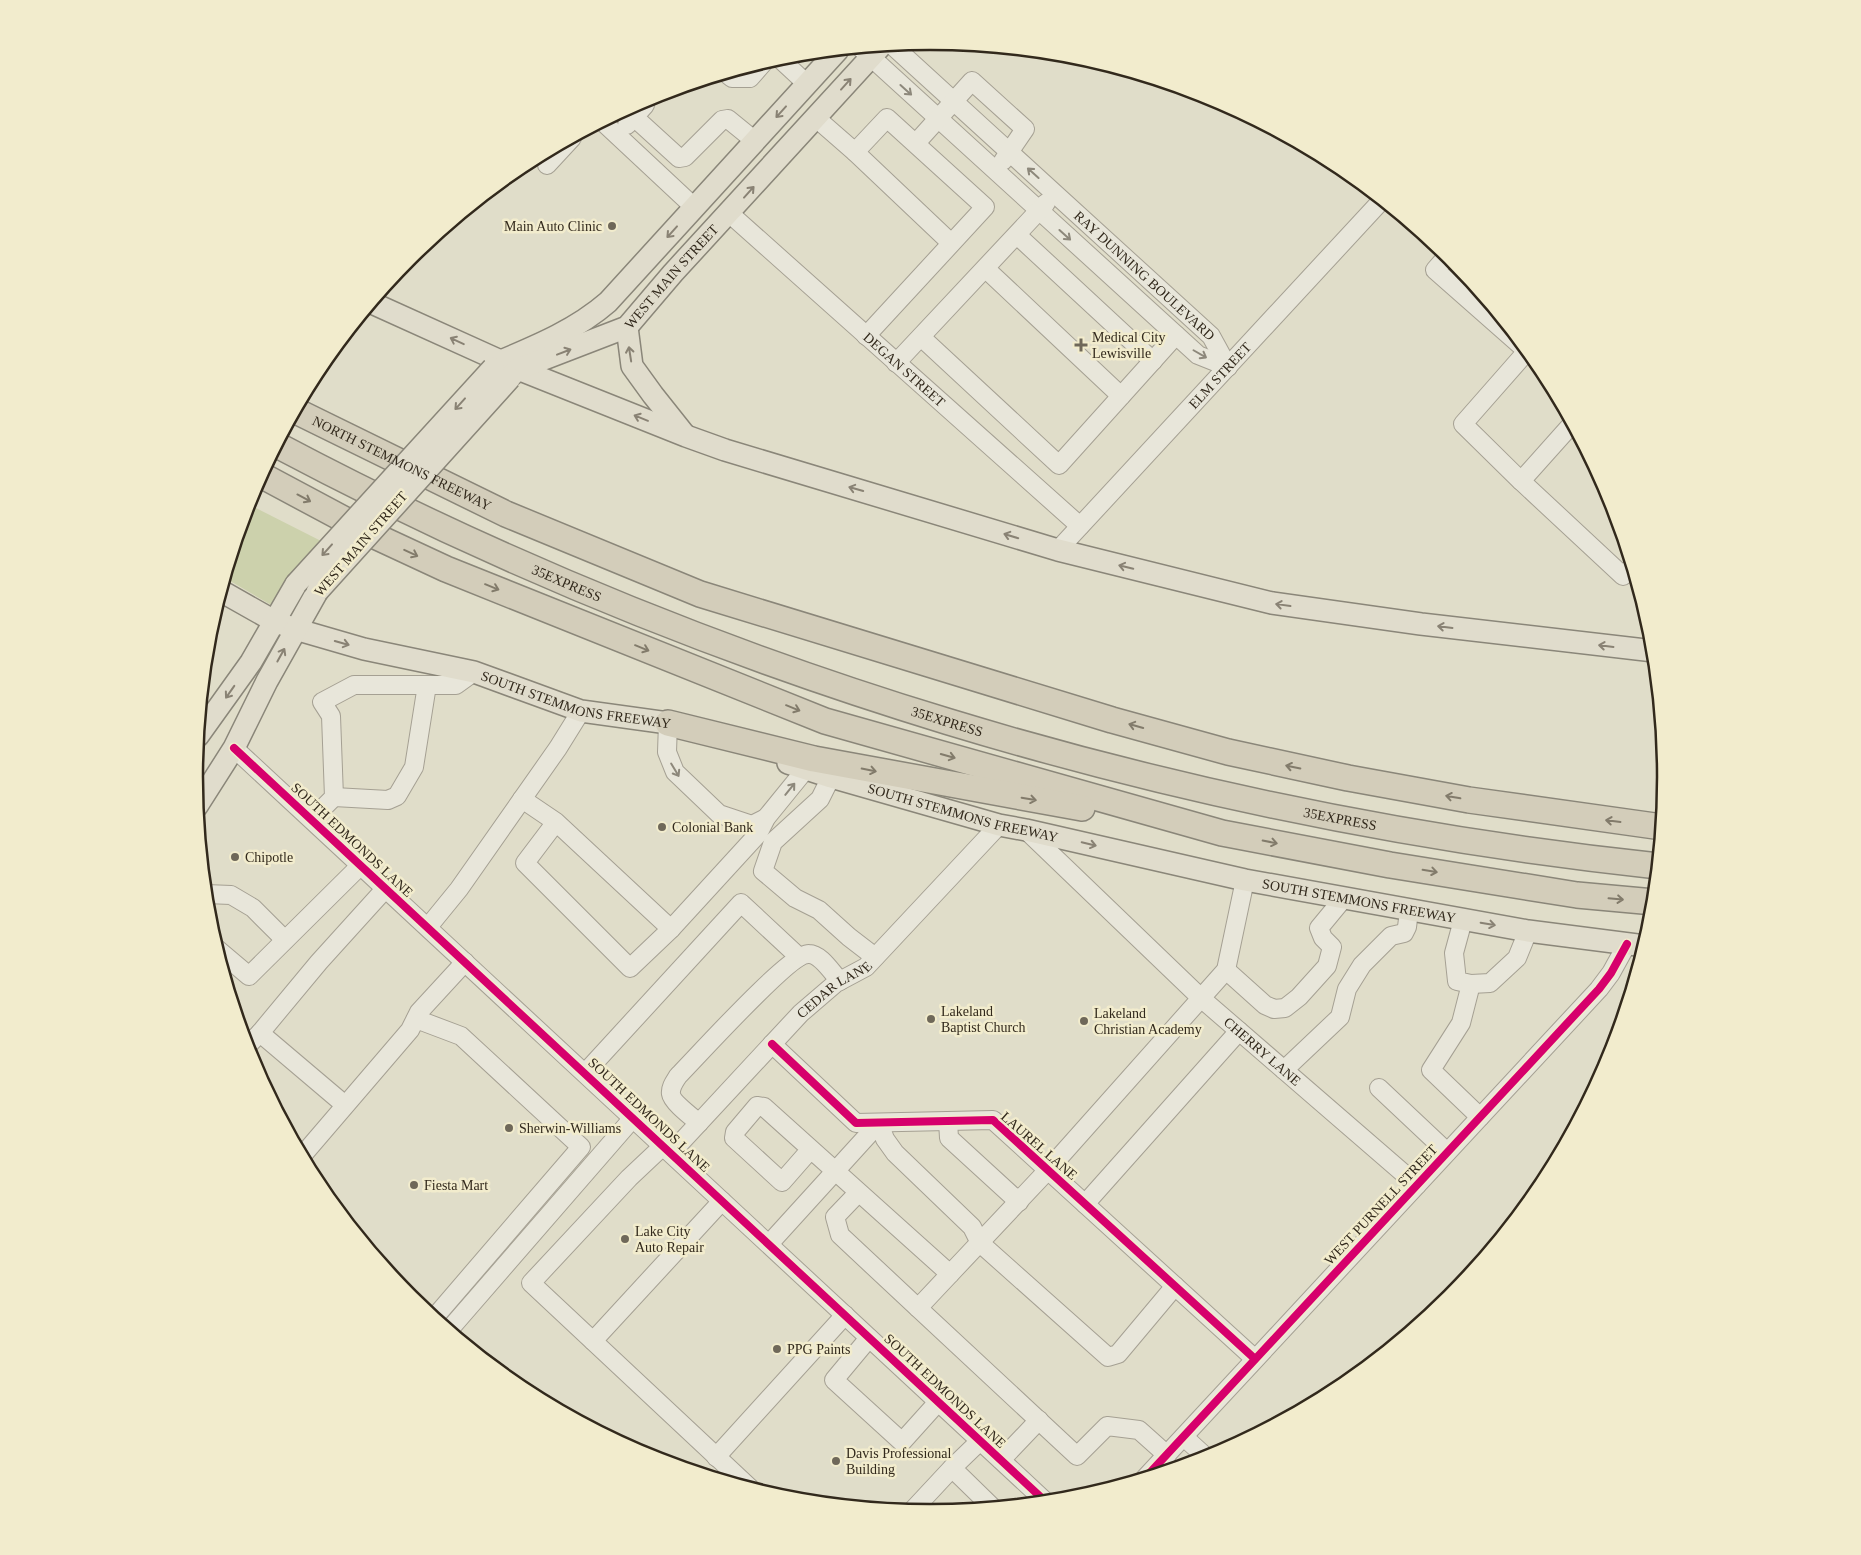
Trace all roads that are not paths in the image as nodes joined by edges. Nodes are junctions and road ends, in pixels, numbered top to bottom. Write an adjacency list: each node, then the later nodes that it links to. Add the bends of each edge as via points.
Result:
1 (899, 51): 9 (street, RAY DUNNING BOULEVARD)
2 (868, 53): 12 (main road, WEST MAIN STREET, one-way to 2)
3 (874, 53): 13 (street, RAY DUNNING BOULEVARD, one-way to 13)
4 (832, 57): 8 (main road, WEST MAIN STREET)
5 (786, 65): 8 (street)
6 (755, 72): 7 (street, via 750,78)
7 (732, 78)
8 (807, 84): 16 (main road, WEST MAIN STREET, one-way to 16)
9 (954, 102): 13 (street); 20 (street, RAY DUNNING BOULEVARD); 20 (street, via 972,81 999,105 1025,129)
10 (639, 111): 16 (street, via 679,158 685,157 722,120 728,120)
11 (634, 114): 15 (street)
12 (816, 118): 19 (street); 27 (main road, WEST MAIN STREET, one-way to 12)
13 (938, 119): 17 (street); 22 (street, RAY DUNNING BOULEVARD)
14 (607, 126): 15 (street)
15 (617, 136): 25 (street)
16 (755, 141): 25 (main road, WEST MAIN STREET)
17 (916, 143): 19 (street, via 887,118); 30 (street, via 985,207)
18 (559, 152): 21 (street)
19 (855, 152): 30 (street)
20 (1010, 153): 22 (street); 23 (street, RAY DUNNING BOULEVARD, one-way to 20)
21 (547, 165)
22 (995, 170): 26 (street, RAY DUNNING BOULEVARD)
23 (1055, 193): 26 (street); 29 (street, RAY DUNNING BOULEVARD)
24 (1378, 204): 46 (street, ELM STREET)
25 (694, 207): 34 (main road, via 696,224); 47 (main road, WEST MAIN STREET, one-way to 47, via 602,308)
26 (1040, 211): 28 (street); 31 (street, RAY DUNNING BOULEVARD, one-way to 31)
27 (729, 214): 34 (main road, WEST MAIN STREET); 41 (street, DEGAN STREET)
28 (1017, 236): 33 (street); 44 (street)
29 (1105, 239): 31 (street); 35 (street, RAY DUNNING BOULEVARD)
30 (951, 243): 41 (street)
31 (1089, 256): 37 (street, RAY DUNNING BOULEVARD)
32 (1443, 261): 39 (street, via 1435,270)
33 (986, 269): 42 (street); 48 (street)
34 (673, 274): 38 (main road, WEST MAIN STREET)
35 (1162, 291): 37 (street); 46 (street, RAY DUNNING BOULEVARD, via 1211,336)
36 (378, 306): 47 (main road, one-way to 36)
37 (1147, 309): 40 (street, RAY DUNNING BOULEVARD)
38 (627, 327): 47 (main road, WEST MAIN STREET, one-way to 38); 51 (main road, one-way to 38, via 632,366)
39 (1506, 332)
40 (1176, 335): 44 (street); 46 (street, RAY DUNNING BOULEVARD, one-way to 46, via 1198,355)
41 (866, 336): 45 (street, DEGAN STREET)
42 (921, 337): 45 (street); 48 (street, via 1059,465)
43 (1523, 356): 54 (street, via 1463,424)
44 (1153, 361): 48 (street)
45 (896, 363): 55 (street, DEGAN STREET)
46 (1228, 367): 55 (street, ELM STREET)
47 (506, 369): 51 (main road, one-way to 47); 60 (main road, WEST MAIN STREET, one-way to 60, bridge, via 296,584); 61 (main road, WEST MAIN STREET, bridge, via 317,592)
48 (1121, 396)
49 (301, 412): 79 (highway, NORTH STEMMONS FREEWAY, one-way to 49, via 1469,800 1348,778 1228,752 1112,720 700,594 506,514)
50 (1568, 428): 54 (street)
51 (686, 436): 56 (main road, one-way to 51)
52 (282, 447): 83 (highway, 35EXPRESS, via 487,548 602,599 814,678 1012,740 1126,771 1350,820 1475,842)
53 (268, 478): 81 (highway, one-way to 81, via 446,569 825,721)
54 (1521, 481): 57 (street, via 1623,576)
55 (1080, 526): 56 (street, ELM STREET)
56 (1058, 550): 62 (main road, one-way to 56, via 1272,603)
57 (1628, 571)
58 (227, 594): 60 (main road)
59 (227, 595): 63 (main road, via 244,610 255,630)
60 (274, 621): 61 (main road); 63 (main road, WEST MAIN STREET)
61 (295, 630): 64 (main road, SOUTH STEMMONS FREEWAY, one-way to 64, via 364,649); 69 (main road, WEST MAIN STREET, one-way to 61)
62 (1646, 650)
63 (251, 662): 68 (main road, WEST MAIN STREET, one-way to 68)
64 (474, 672): 65 (street, via 456,685); 66 (main road, SOUTH STEMMONS FREEWAY)
65 (427, 685): 73 (street, via 414,767 397,796 388,800); 73 (street, via 354,685 322,702 331,716)
66 (581, 711): 67 (main road, SOUTH STEMMONS FREEWAY); 74 (street)
67 (668, 723): 70 (highway); 75 (street, one-way to 75, via 667,752 675,772 719,814 752,825)
68 (205, 726)
69 (234, 748): 72 (main road, WEST MAIN STREET); 76 (street, SOUTH EDMONDS LANE)
70 (810, 764): 71 (main road, SOUTH STEMMONS FREEWAY); 75 (street, one-way to 70); 81 (highway, one-way to 81)
71 (831, 777): 78 (main road, SOUTH STEMMONS FREEWAY); 98 (street, via 820,799 772,842 763,871 795,898 819,910)
72 (204, 797)
73 (334, 797): 76 (street)
74 (522, 799): 77 (street); 91 (street)
75 (766, 818): 92 (street, via 740,856)
76 (312, 819): 82 (street, SOUTH EDMONDS LANE)
77 (556, 822): 92 (street); 92 (street, via 525,863 630,968)
78 (1000, 825): 80 (main road, SOUTH STEMMONS FREEWAY); 98 (street, CEDAR LANE)
79 (1656, 826)
80 (1026, 830): 84 (main road, SOUTH STEMMONS FREEWAY, one-way to 84); 103 (street, CHERRY LANE)
81 (1222, 833): 88 (highway, one-way to 88, via 1390,865 1577,895)
82 (361, 865): 85 (street, SOUTH EDMONDS LANE); 94 (street)
83 (1653, 865)
84 (1245, 880): 87 (main road, SOUTH STEMMONS FREEWAY); 100 (street)
85 (386, 888): 91 (street, SOUTH EDMONDS LANE); 106 (street)
86 (213, 894): 94 (street, via 231,895 253,908)
87 (1343, 898): 89 (main road, SOUTH STEMMONS FREEWAY); 100 (street, via 1319,928 1332,947 1326,966 1299,998 1285,1008 1274,1009 1265,1005)
88 (1647, 901)
89 (1409, 911): 90 (main road, SOUTH STEMMONS FREEWAY); 109 (street, via 1404,933 1391,936 1362,965 1347,989 1340,1017)
90 (1463, 920): 93 (main road, SOUTH STEMMONS FREEWAY, one-way to 93); 102 (street, via 1454,953 1457,981)
91 (428, 927): 99 (street, SOUTH EDMONDS LANE)
92 (671, 929)
93 (1528, 931): 95 (main road, SOUTH STEMMONS FREEWAY); 102 (street, via 1512,964 1490,983)
94 (285, 940): 96 (street, via 249,976)
95 (1636, 945): 113 (street, WEST PURNELL STREET)
96 (226, 956)
97 (799, 957): 101 (street, via 812,954); 110 (street, via 741,903); 117 (street, via 786,966 678,1076 671,1094)
98 (875, 957): 101 (street, CEDAR LANE, via 866,967)
99 (465, 962): 104 (street); 110 (street, SOUTH EDMONDS LANE)
100 (1226, 970): 103 (street)
101 (840, 981): 108 (street, CEDAR LANE, via 801,1013)
102 (1471, 984): 113 (street, via 1461,1023 1431,1070)
103 (1202, 999): 105 (street, CHERRY LANE); 122 (street)
104 (416, 1018): 112 (street, via 410,1030); 134 (street, via 461,1036 581,1147)
105 (1239, 1031): 109 (street, CHERRY LANE); 128 (street)
106 (260, 1034): 107 (street); 112 (street)
107 (253, 1041)
108 (772, 1044): 116 (street, LAUREL LANE, via 856,1123); 117 (street, CEDAR LANE)
109 (1284, 1070): 124 (street, CHERRY LANE)
110 (586, 1073): 114 (street, SOUTH EDMONDS LANE)
111 (1379, 1088): 121 (street)
112 (345, 1105): 120 (street)
113 (1480, 1117): 121 (street, WEST PURNELL STREET)
114 (633, 1118): 118 (street, SOUTH EDMONDS LANE); 136 (street)
115 (948, 1121): 116 (street, LAUREL LANE); 122 (street, LAUREL LANE, via 993,1120); 127 (street, via 949,1138)
116 (879, 1122): 123 (street); 129 (street, via 885,1139 895,1152 972,1227)
117 (699, 1123): 118 (street, CEDAR LANE)
118 (667, 1149): 126 (street, SOUTH EDMONDS LANE); 138 (street, CEDAR LANE, via 629,1178 531,1283)
119 (810, 1150): 123 (street)
120 (306, 1151)
121 (1447, 1152): 124 (street, WEST PURNELL STREET)
122 (1048, 1170): 127 (street); 128 (street, LAUREL LANE)
123 (834, 1172): 125 (street); 130 (street)
124 (1417, 1185): 139 (street, WEST PURNELL STREET)
125 (858, 1193): 131 (street); 133 (street, via 834,1217 840,1235)
126 (722, 1201): 130 (street, SOUTH EDMONDS LANE); 138 (street)
127 (1019, 1202): 129 (street)
128 (1085, 1204): 132 (street, LAUREL LANE)
129 (980, 1243): 131 (street); 132 (street, via 1108,1357 1118,1354)
130 (768, 1244): 135 (street, SOUTH EDMONDS LANE)
131 (950, 1274): 133 (street)
132 (1175, 1286): 139 (street, LAUREL LANE)
133 (918, 1308): 141 (street)
134 (439, 1313)
135 (845, 1315): 137 (street, SOUTH EDMONDS LANE); 146 (street)
136 (453, 1326)
137 (869, 1338): 140 (street, SOUTH EDMONDS LANE); 140 (street, via 834,1380 902,1442)
138 (593, 1341): 146 (street)
139 (1255, 1359): 142 (street, WEST PURNELL STREET)
140 (938, 1402): 143 (street, SOUTH EDMONDS LANE)
141 (1039, 1420): 145 (street, via 1077,1456 1107,1426 1139,1430); 147 (street)
142 (1184, 1437): 144 (street); 145 (street, WEST PURNELL STREET)
143 (980, 1440): 147 (street, SOUTH EDMONDS LANE); 148 (street)
144 (1201, 1453)
145 (1167, 1454): 149 (street, WEST PURNELL STREET)
146 (716, 1456): 150 (street)
147 (1001, 1460): 151 (street, SOUTH EDMONDS LANE)
148 (952, 1468): 152 (street); 153 (street)
149 (1153, 1469)
150 (741, 1480)
151 (1040, 1496)
152 (987, 1502)
153 (918, 1504)

